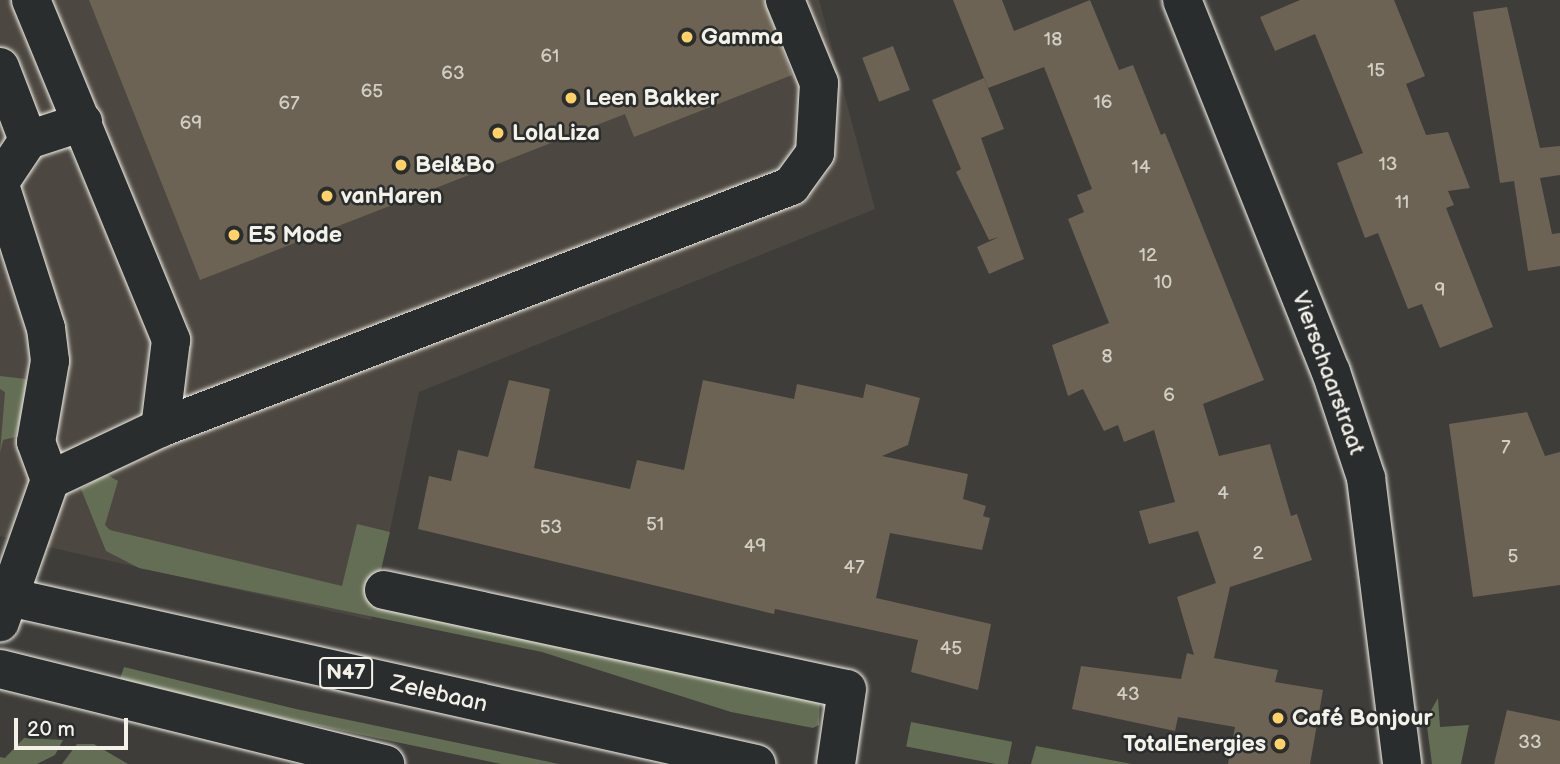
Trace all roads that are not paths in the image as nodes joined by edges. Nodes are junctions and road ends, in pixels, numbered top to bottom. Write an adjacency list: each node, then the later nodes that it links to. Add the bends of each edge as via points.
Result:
1 (31, 0): 5 (street)
2 (785, 0): 8 (street, via 819,83 815,153 791,186)
3 (1182, 0): 16 (street, Vierschaarstraat, via 1331,372 1366,478)
4 (0, 66): 6 (street)
5 (83, 122): 6 (street); 8 (street, via 171,340)
6 (28, 140): 7 (street)
7 (0, 183): 9 (street, via 46,328 50,361 36,442)
8 (160, 428): 9 (street)
9 (50, 480): 11 (street)
10 (384, 590): 15 (street, via 847,689)
11 (3, 605): 14 (street, Zelebaan / N47)
12 (0, 669): 13 (street)
13 (385, 764)
14 (756, 764)
15 (836, 764)
16 (1402, 764)

